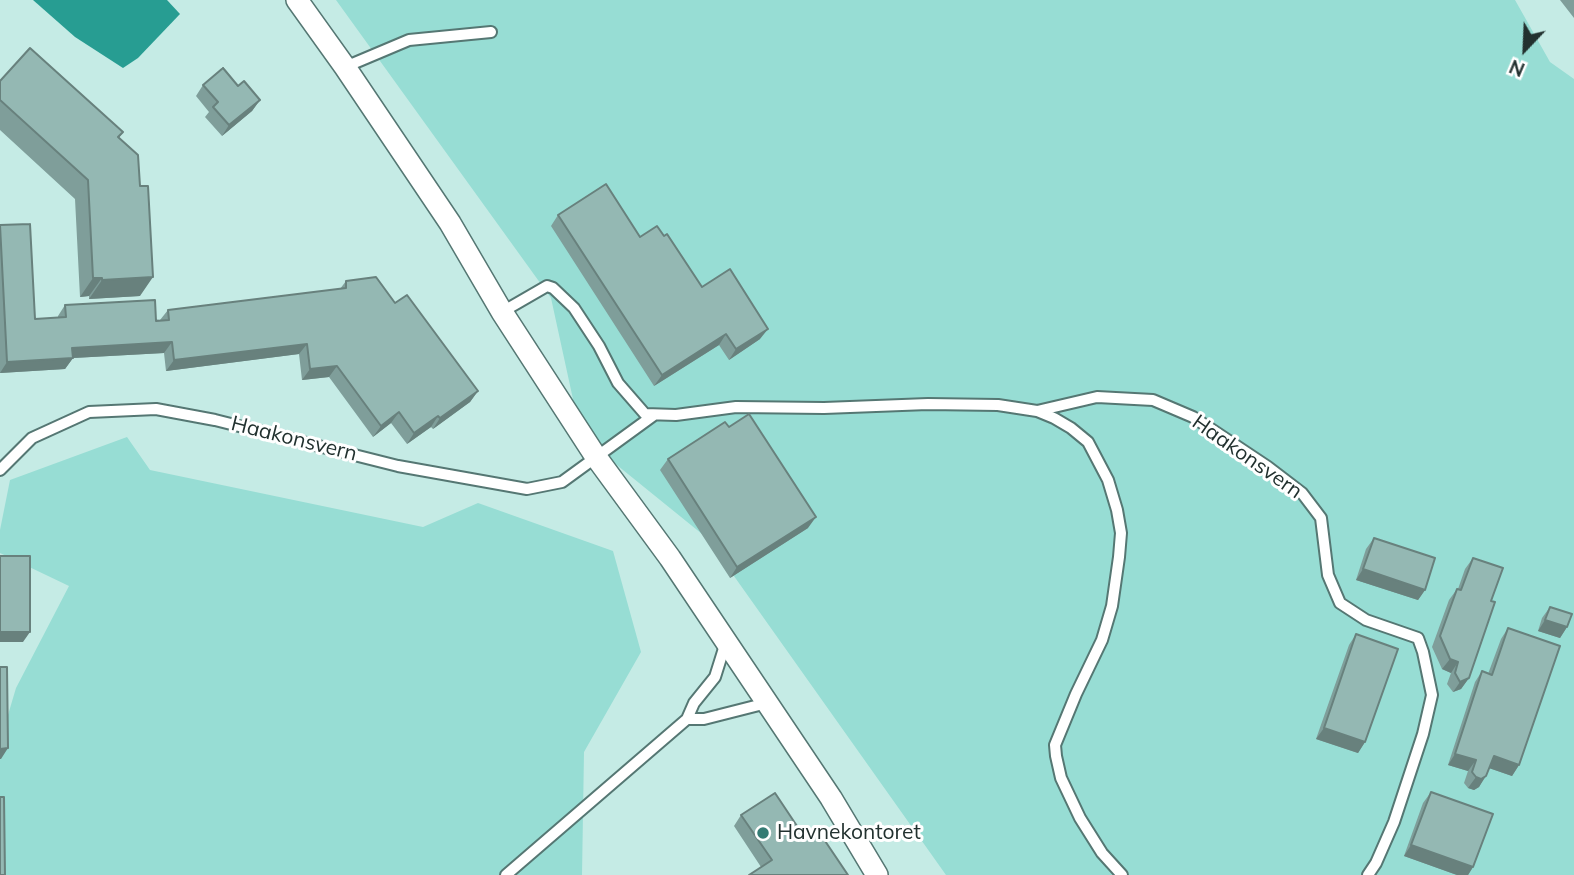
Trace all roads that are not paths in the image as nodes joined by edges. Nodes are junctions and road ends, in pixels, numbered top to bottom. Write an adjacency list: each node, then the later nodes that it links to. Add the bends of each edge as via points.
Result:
1 (297, 0): 3 (street)
2 (491, 32): 3 (lane, via 409,40)
3 (345, 67): 4 (street, via 450,223)
4 (502, 312): 6 (lane, via 547,286 553,288 574,308 638,409); 7 (street)
5 (1037, 411): 6 (lane, Haakonsvern, via 1015,406 928,404 736,407); 14 (lane, Haakonsvern, via 1087,442 1108,480 1117,510 1121,533 1108,618 1055,745 1061,779 1080,818); 15 (lane, Haakonsvern, via 1097,397 1153,400 1193,417 1302,493 1321,518 1328,575 1340,603 1366,620 1418,638 1432,695 1394,822)
6 (654, 415): 7 (lane, Haakonsvern)
7 (596, 457): 8 (lane, Haakonsvern, via 562,482 527,489 398,466 156,409 89,412 32,438); 9 (street)
8 (0, 470)
9 (726, 642): 10 (street); 11 (lane, via 715,677 694,702)
10 (767, 704): 11 (lane); 13 (street)
11 (687, 719): 12 (lane)
12 (506, 875)
13 (877, 875)
14 (1122, 875)
15 (1368, 875)

